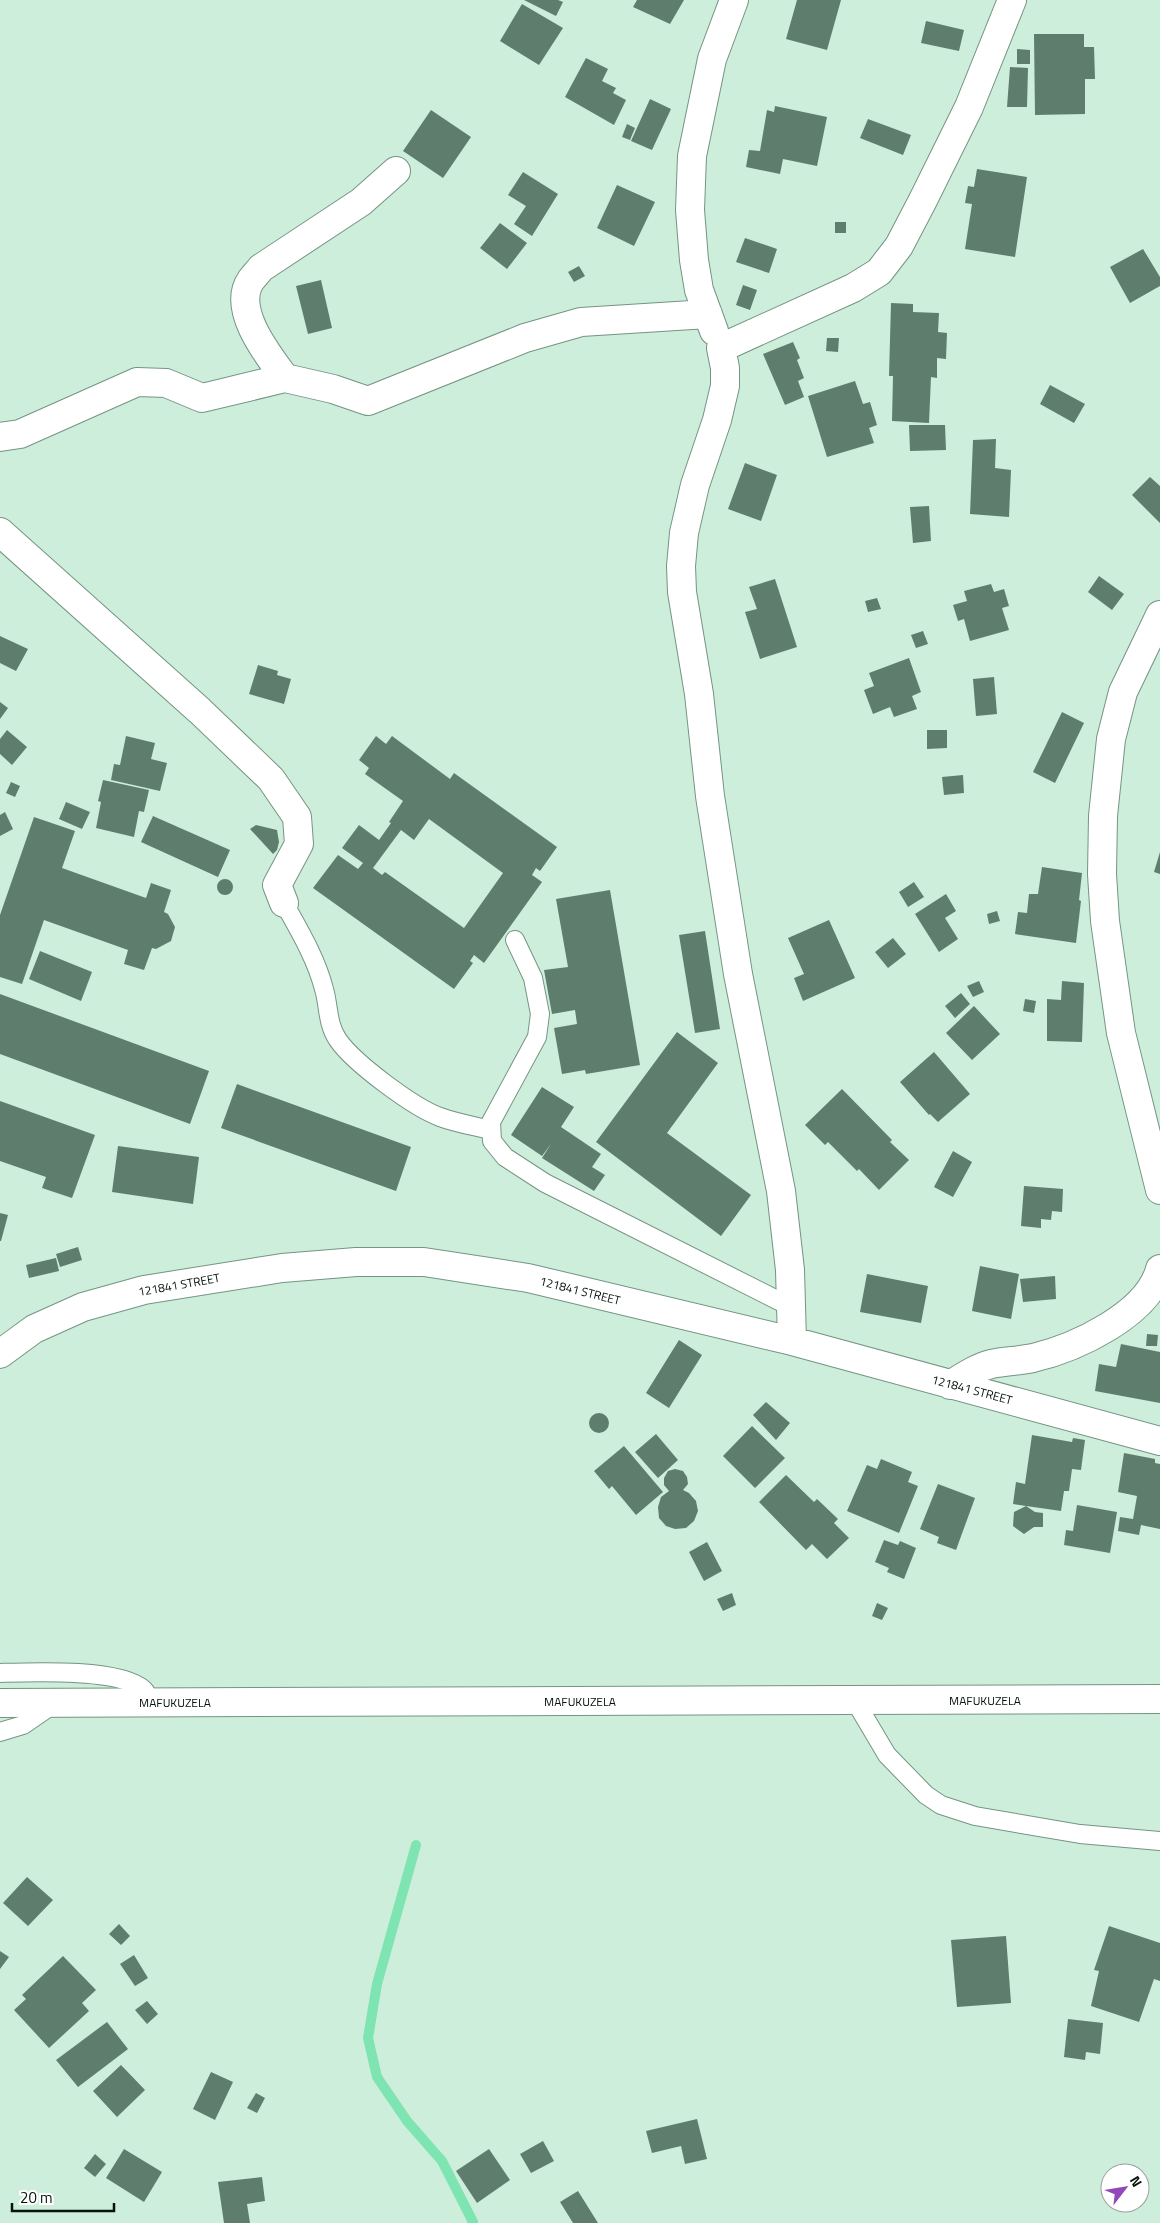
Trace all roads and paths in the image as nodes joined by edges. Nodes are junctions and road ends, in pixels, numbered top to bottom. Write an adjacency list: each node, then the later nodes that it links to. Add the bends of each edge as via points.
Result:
1 (734, 0): 4 (street, via 712,59 692,156 690,210 694,260 699,290)
2 (1012, 0): 5 (street, via 969,107 936,175 899,246 880,272 853,288)
3 (396, 172): 6 (street, via 361,202 261,268 250,281 244,301 251,322 261,345)
4 (708, 314): 5 (street); 6 (street, via 581,322 525,338 368,402 333,389)
5 (721, 348): 15 (street, via 725,386 684,532 682,592 738,974 781,1192)
6 (285, 378): 7 (street, via 202,398 166,384 137,382 20,434)
7 (0, 437)
8 (0, 532): 10 (street, via 272,779 297,817 299,844 277,886)
9 (1160, 615): 13 (street, via 1123,692 1111,740 1103,816 1102,874 1105,921 1121,1034)
10 (284, 903): 12 (lane, via 319,974 329,1022 338,1040 409,1101 439,1117)
11 (515, 940): 12 (lane, via 533,978 540,1014 537,1037 491,1122)
12 (491, 1130): 15 (lane, via 492,1141 505,1157 545,1183)
13 (1160, 1190)
14 (1160, 1270): 18 (street, via 1142,1301 1112,1325 1070,1346 1034,1358 991,1364 974,1370)
15 (791, 1307): 16 (street)
16 (792, 1340): 17 (street, 121841 STREET, via 528,1278 424,1262 356,1262 282,1268 144,1290 83,1307 34,1329); 18 (street, 121841 STREET)
17 (0, 1354)
18 (950, 1385): 19 (street, 121841 STREET)
19 (1160, 1441)
20 (0, 1673): 25 (lane, via 98,1674 125,1680 144,1689)
21 (1160, 1699): 22 (street, MAFUKUZELA)
22 (855, 1701): 25 (street, MAFUKUZELA); 27 (lane, via 887,1755 926,1795 942,1804 976,1816 1080,1834)
23 (0, 1703): 24 (street, MAFUKUZELA)
24 (56, 1703): 25 (street, MAFUKUZELA); 26 (lane, via 23,1725)
25 (152, 1703)
26 (0, 1732)
27 (1160, 1841)

